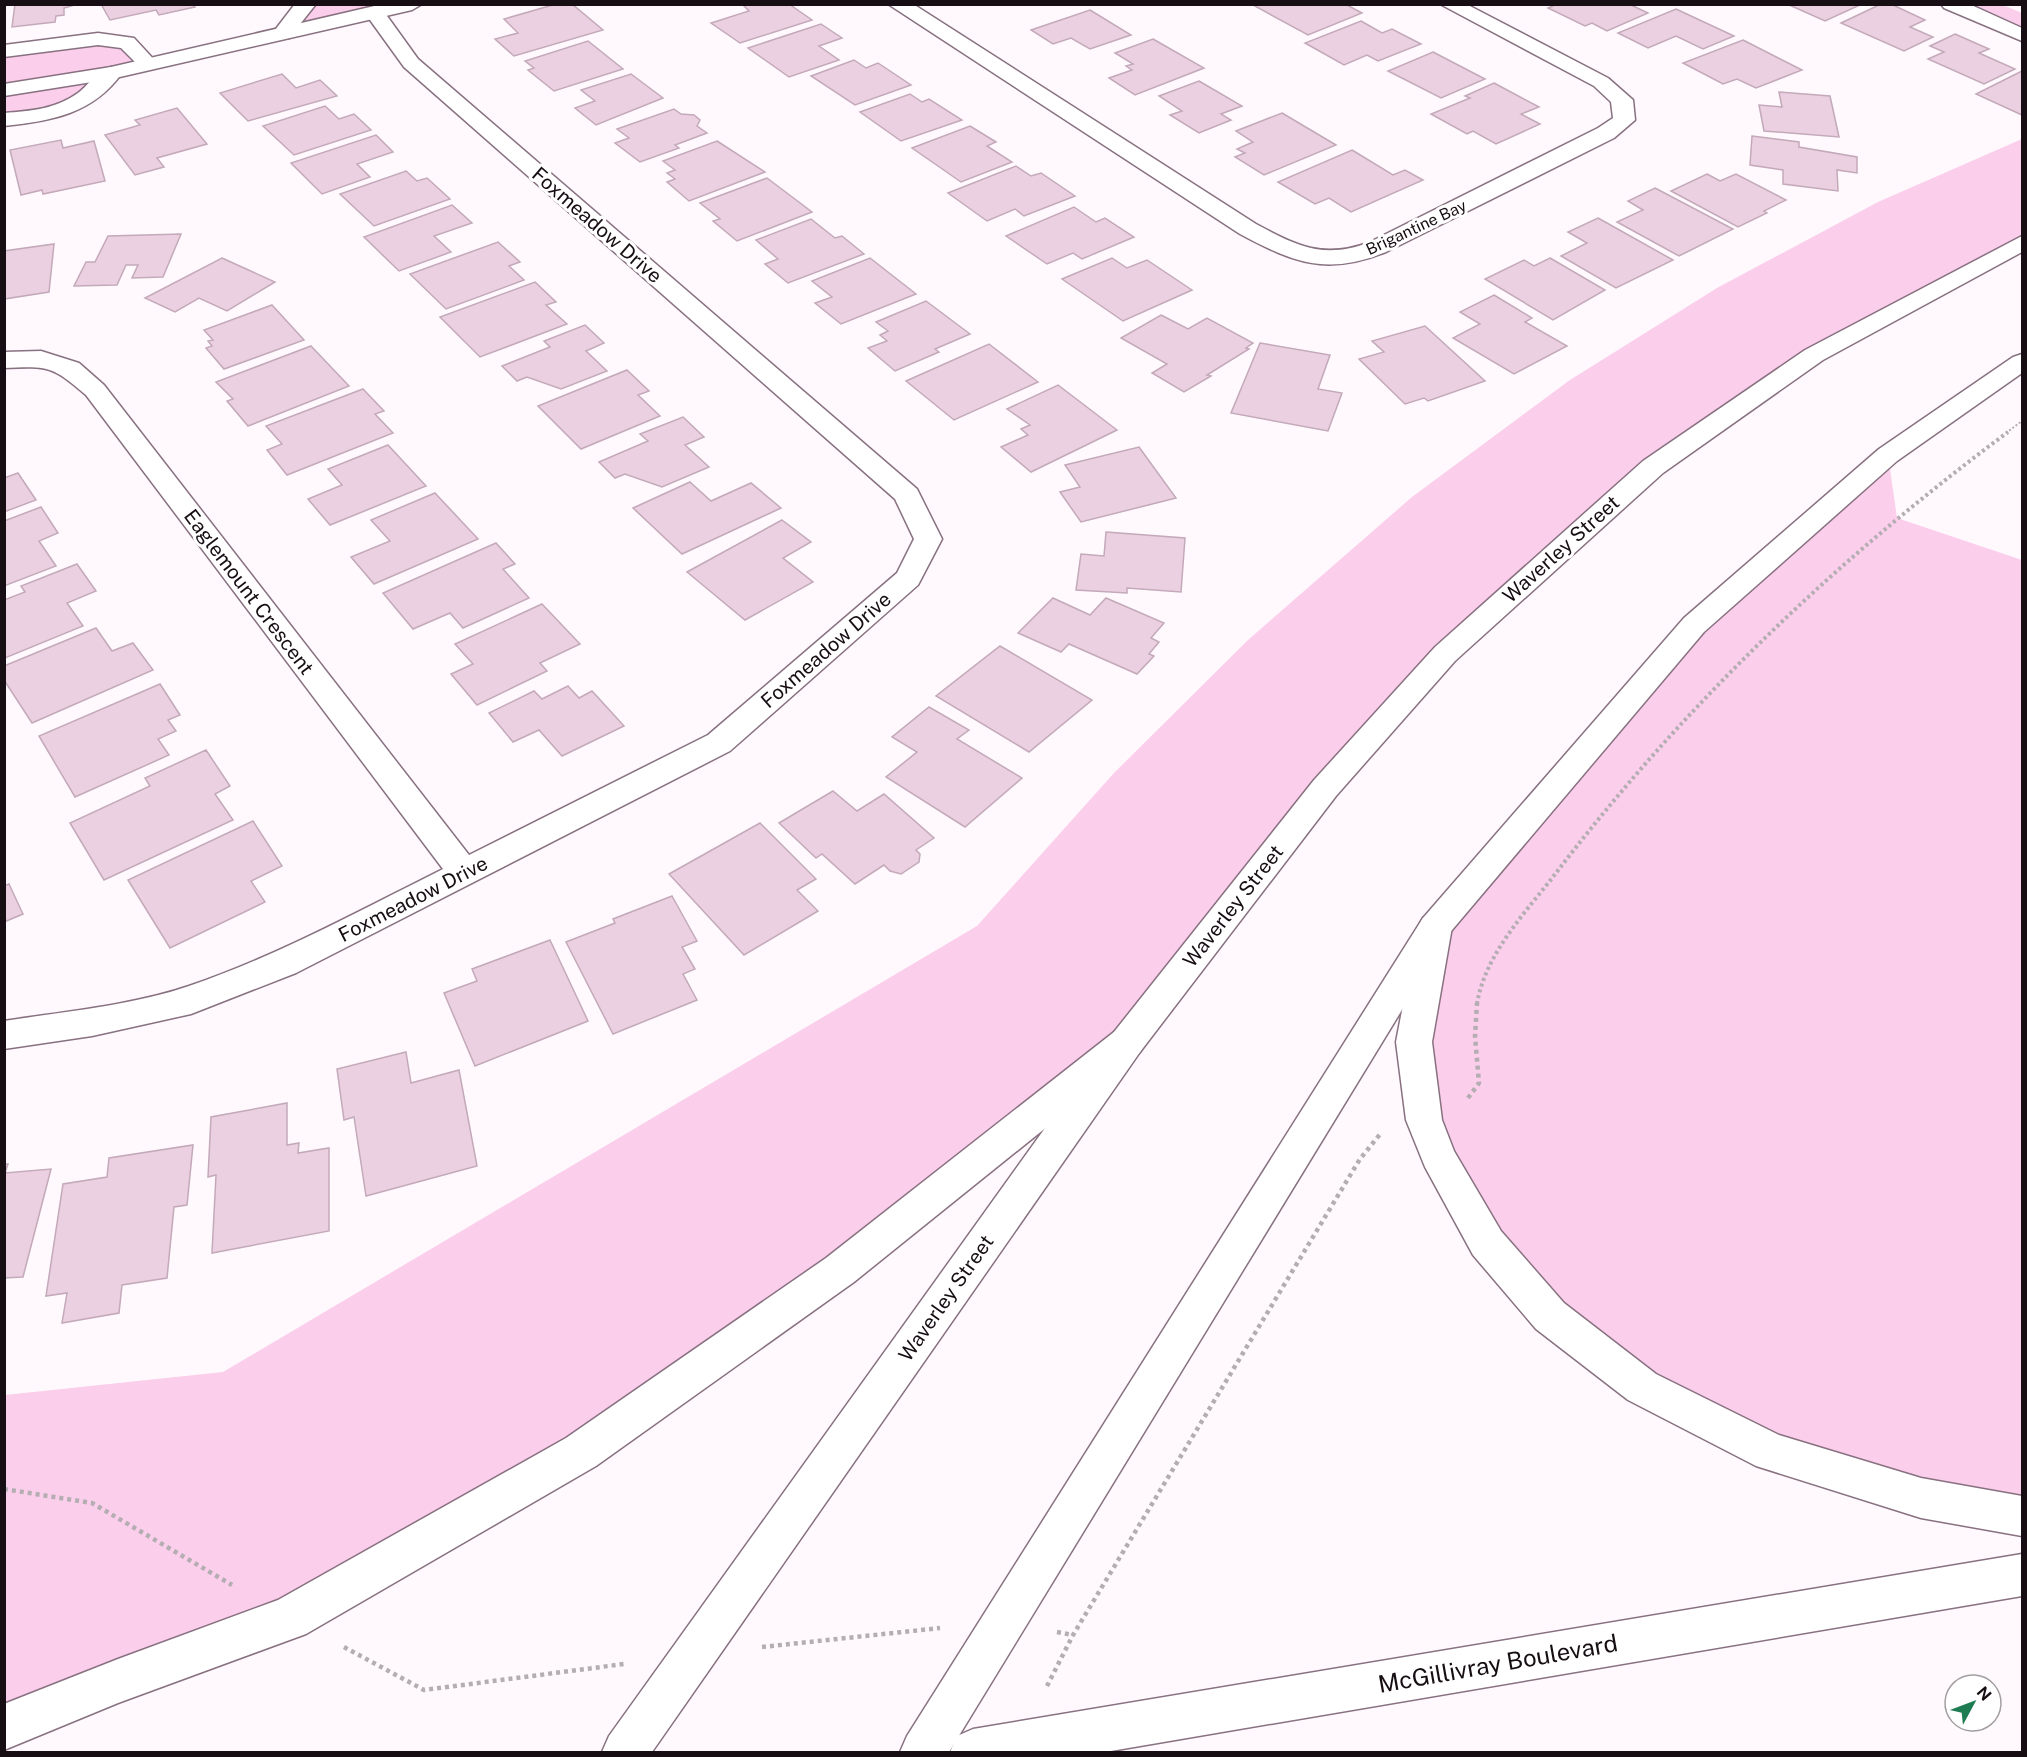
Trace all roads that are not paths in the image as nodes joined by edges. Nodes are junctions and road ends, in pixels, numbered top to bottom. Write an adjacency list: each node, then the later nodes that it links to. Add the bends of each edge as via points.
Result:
1 (306, 4): 7 (main road)
2 (412, 4): 6 (main road)
3 (898, 4): 4 (main road, Brigantine Bay, via 1248,229 1285,248 1319,258 1347,258 1378,247 1624,120 1622,100 1601,82)
4 (1450, 4)
5 (1951, 4): 8 (main road)
6 (375, 13): 7 (main road); 17 (main road, Foxmeadow Drive, via 411,63 907,495 927,539 908,578 719,743)
7 (282, 34): 10 (main road)
8 (2022, 35)
9 (4, 51): 10 (main road, via 99,39 127,42)
10 (148, 64): 11 (main road)
11 (111, 73): 12 (main road); 13 (main road, via 75,107)
12 (4, 90)
13 (4, 120)
14 (2022, 243): 20 (main road, Waverley Street, via 1814,355 1653,467 1445,654 1325,788)
15 (4, 360): 17 (main road, Eaglemount Crescent, via 41,359 70,368 95,390)
16 (2022, 362): 18 (main road, via 1888,455 1694,625)
17 (464, 873): 19 (main road, Foxmeadow Drive, via 284,964 191,1000 92,1023)
18 (1435, 927): 21 (main road, via 1414,1042 1424,1120 1438,1156 1487,1243 1550,1316 1642,1387 1771,1452 1921,1498); 25 (main road)
19 (4, 1035)
20 (1127, 1042): 23 (main road, via 840,1270 581,1452 290,1618); 24 (main road, Waverley Street)
21 (2022, 1516)
22 (2022, 1575): 26 (main road, McGillivray Boulevard)
23 (4, 1727)
24 (625, 1752)
25 (923, 1752)
26 (973, 1752)

